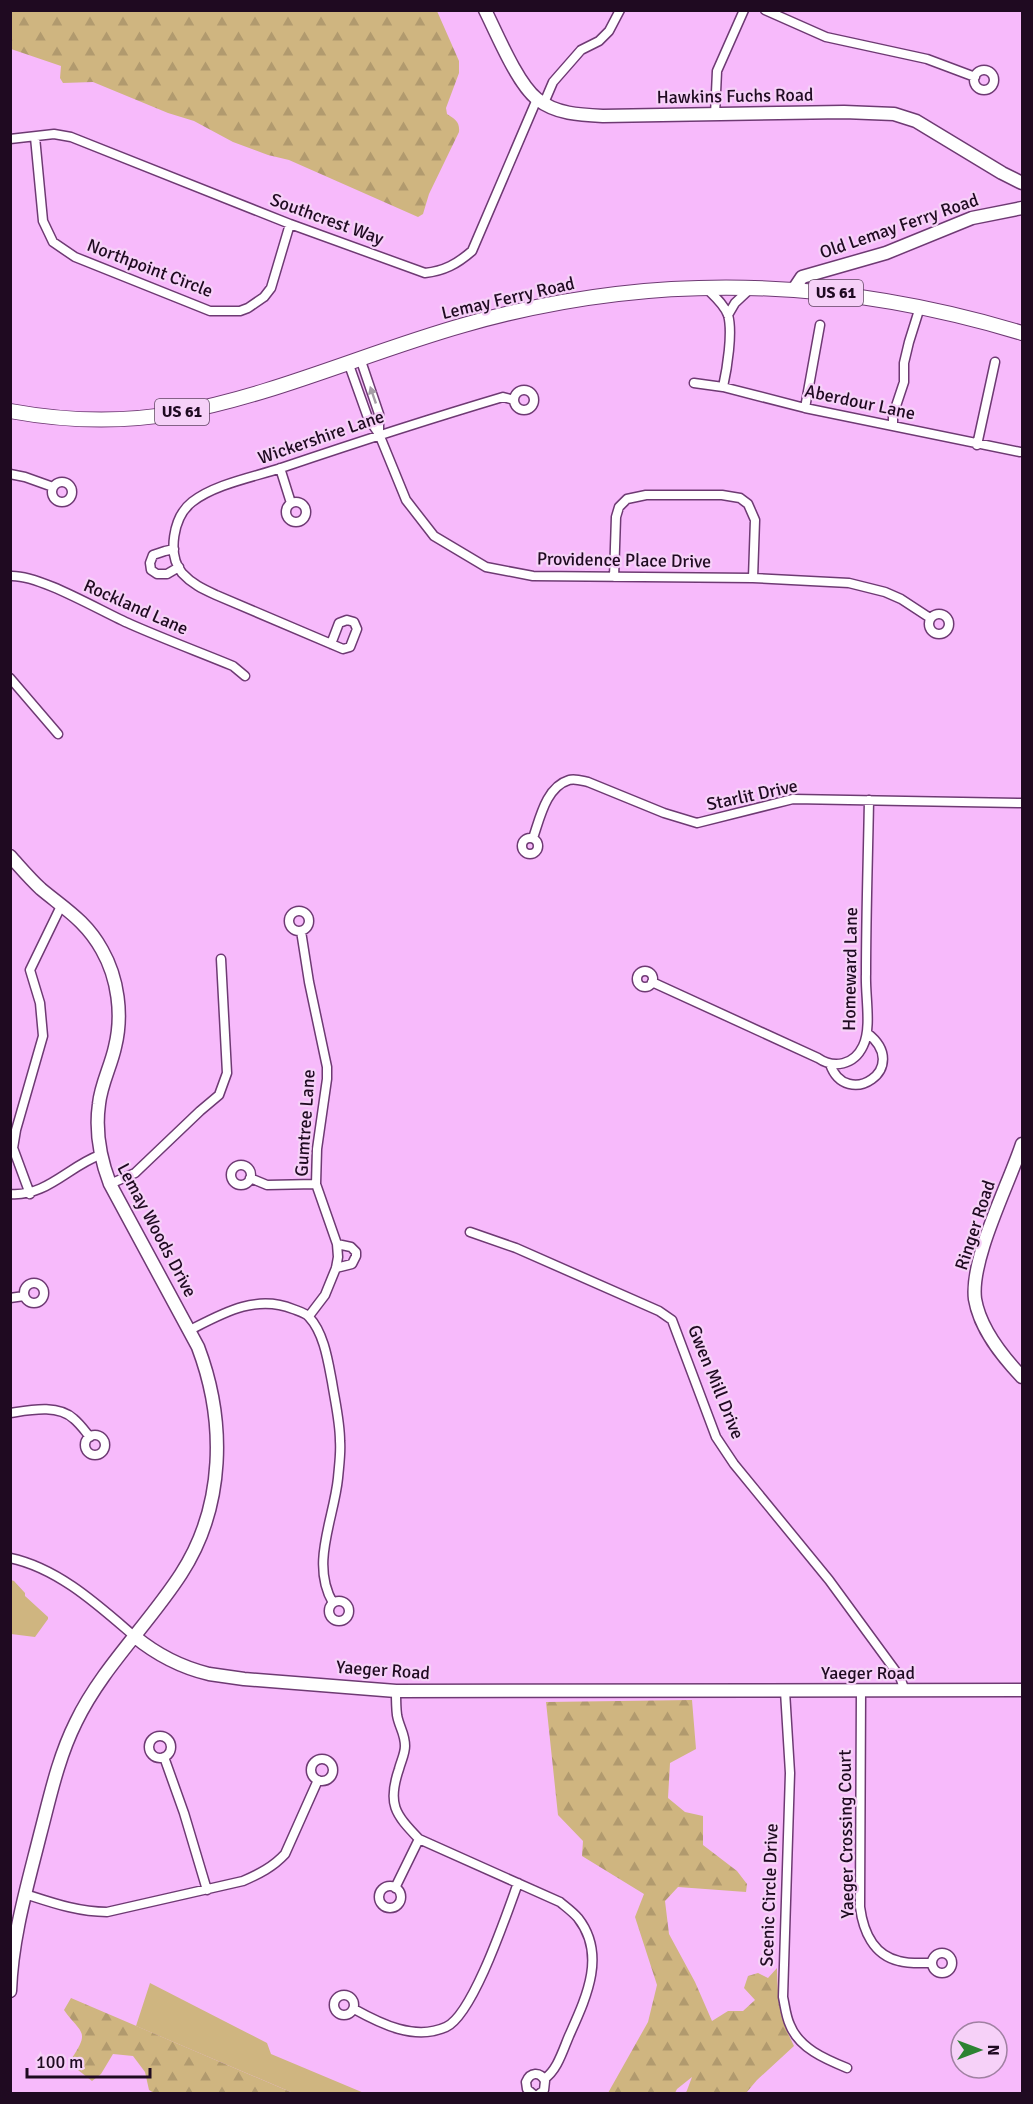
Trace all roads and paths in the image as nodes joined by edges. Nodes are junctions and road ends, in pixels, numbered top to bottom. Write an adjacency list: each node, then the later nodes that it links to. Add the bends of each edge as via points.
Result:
1 (485, 10): 6 (street, via 516,72)
2 (620, 10): 6 (street, Southcrest Way, via 609,31 600,41 581,50)
3 (744, 10): 7 (street, via 717,71)
4 (765, 10): 5 (street, via 826,38 927,59)
5 (975, 77)
6 (541, 101): 7 (street, Hawkins Fuchs Road, via 558,110 585,115); 12 (street, Southcrest Way, via 472,251 452,266 424,273)
7 (715, 115): 10 (street, Hawkins Fuchs Road, via 894,114 916,121)
8 (35, 137): 9 (street, Southcrest Way); 12 (street, Southcrest Way, via 71,137); 12 (street, Northpoint Circle, via 43,221 53,242 75,257 210,311 240,311 264,297 271,288)
9 (10, 139)
10 (1023, 183)
11 (1023, 208): 15 (street, Old Lemay Ferry Road, via 972,218 886,253 802,276)
12 (290, 224)
13 (752, 287): 14 (main road, Lemay Ferry Road / US 61); 15 (main road, Lemay Ferry Road / US 61); 17 (street)
14 (706, 288): 17 (street); 20 (main road, Lemay Ferry Road / US 61, via 633,292 549,304 465,324)
15 (794, 289): 16 (main road, Lemay Ferry Road / US 61)
16 (920, 307): 19 (main road, Lemay Ferry Road / US 61); 27 (street)
17 (728, 315): 23 (street, via 729,355)
18 (820, 325): 25 (street)
19 (1023, 333)
20 (354, 360): 26 (main road, Lemay Ferry Road / US 61, via 219,404 153,417 86,419); 28 (street, Providence Place Drive, via 369,418)
21 (996, 362): 29 (street)
22 (694, 383): 23 (street, Aberdour Lane)
23 (723, 387): 25 (street, Aberdour Lane)
24 (513, 400): 28 (street, Wickershire Lane, via 503,397)
25 (805, 408): 27 (street, Aberdour Lane)
26 (10, 411)
27 (892, 425): 29 (street, Aberdour Lane)
28 (379, 434): 31 (street, Wickershire Lane); 38 (street, Providence Place Drive, via 406,500 421,522 434,536 472,560 486,567 534,576)
29 (977, 445): 30 (street, Aberdour Lane)
30 (1020, 452)
31 (280, 468): 34 (street); 35 (street, Wickershire Lane, via 221,487 192,502 179,517)
32 (10, 474): 33 (street)
33 (53, 487)
34 (291, 503)
35 (174, 549): 36 (street, Wickershire Lane); 36 (street, via 153,555 151,570 167,574)
36 (179, 567): 41 (street, Wickershire Lane, via 196,586)
37 (10, 576): 42 (street, Rockland Lane, via 26,577 233,666)
38 (614, 577): 39 (street, Providence Place Drive); 39 (street, via 616,517 627,499 646,495 722,495 740,498 755,520)
39 (753, 578): 40 (street, Providence Place Drive, via 869,586 901,599)
40 (930, 618)
41 (331, 644)
42 (245, 676)
43 (10, 678): 44 (street)
44 (58, 734)
45 (869, 800): 46 (street, Starlit Drive); 47 (street, Starlit Drive, via 793,799 697,823 588,782 568,780 548,797); 53 (street, Homeward Lane)
46 (1023, 803)
47 (532, 838)
48 (10, 856): 49 (street, Lemay Woods Drive, via 30,879)
49 (62, 904): 56 (street, Lemay Woods Drive, via 85,925 103,951 117,998 118,1030 99,1101); 61 (street, via 30,970 40,1003 43,1036 14,1148)
50 (301, 931): 59 (street, Gumtree Lane, via 327,1067)
51 (221, 959): 58 (street, via 227,1073 219,1095 135,1173)
52 (652, 982): 54 (street)
53 (867, 1033): 54 (street, Homeward Lane, via 863,1047 851,1060); 54 (street, via 876,1039 884,1057 870,1082 862,1085 841,1081 834,1076)
54 (830, 1064)
55 (1023, 1144): 69 (street, Ringer Road, via 987,1237 975,1290 983,1324 1006,1360)
56 (100, 1155): 58 (street, Lemay Woods Drive); 61 (street)
57 (250, 1178): 59 (street, via 267,1185)
58 (110, 1184): 68 (street, Lemay Woods Drive)
59 (316, 1184): 63 (street, Gumtree Lane)
60 (10, 1194): 61 (street)
61 (30, 1194)
62 (470, 1232): 79 (street, Gwen Mill Drive, via 533,1256 672,1320 716,1437 829,1580 900,1677)
63 (337, 1244): 64 (street, Gumtree Lane); 64 (street, Gumtree Lane, via 351,1247 356,1256 352,1264)
64 (336, 1268): 67 (street, Gumtree Lane, via 325,1295)
65 (24, 1296): 66 (street)
66 (10, 1298)
67 (309, 1316): 68 (street, via 265,1302 223,1313); 73 (street, via 328,1362 340,1441 322,1572)
68 (190, 1330): 74 (street, Lemay Woods Drive, via 206,1367 215,1408 218,1449 212,1496 191,1557)
69 (1023, 1377)
70 (10, 1413): 71 (street, via 64,1412)
71 (90, 1437)
72 (10, 1558): 74 (street, via 53,1574)
73 (333, 1603)
74 (135, 1636): 76 (street, Yaeger Road, via 164,1658 209,1674); 86 (street, via 92,1694 69,1737)
75 (1023, 1690): 79 (street, Yaeger Road)
76 (396, 1691): 77 (street, Yaeger Road); 82 (street, via 405,1752 394,1789 394,1804 403,1823)
77 (785, 1691): 78 (street, Yaeger Road); 90 (street, Scenic Circle Drive, via 790,1773 783,1997 798,2041)
78 (861, 1691): 79 (street, Yaeger Road); 87 (street, Yaeger Crossing Court, via 861,1919 876,1949 886,1956 898,1961)
79 (905, 1691)
80 (164, 1757): 85 (street)
81 (318, 1780): 85 (street, via 294,1837 276,1864 243,1881)
82 (419, 1839): 83 (street); 84 (street)
83 (518, 1883): 89 (street, via 469,2001 453,2023 436,2030 403,2031); 91 (street, via 560,1902 577,1916 588,1937 594,1962 589,1989 560,2058)
84 (395, 1888)
85 (207, 1890): 86 (street, via 107,1912 64,1908)
86 (25, 1894): 88 (street, via 14,1939)
87 (932, 1963)
88 (10, 1991)
89 (354, 2009)
90 (847, 2068)
91 (544, 2079): 92 (street, via 538,2074 529,2076 526,2086); 93 (street, via 545,2087)
92 (533, 2094)
93 (539, 2094)

